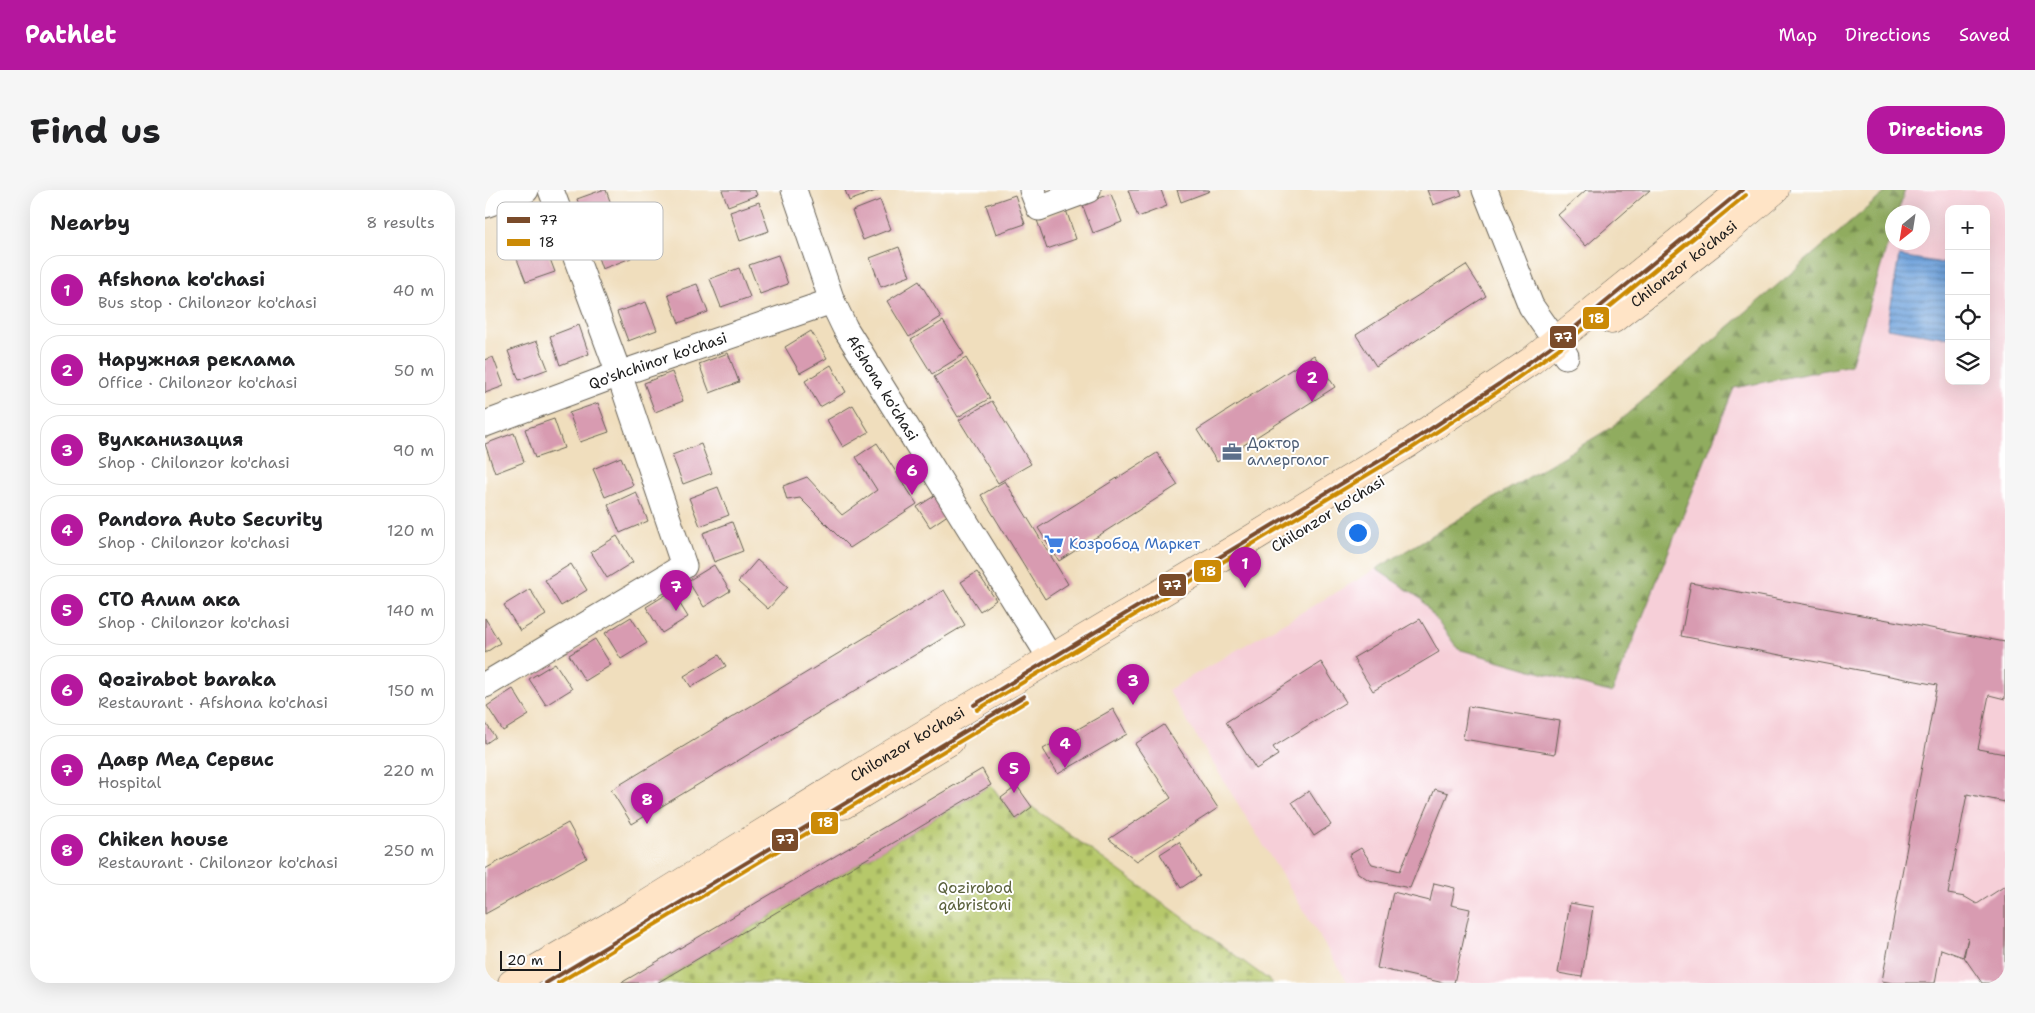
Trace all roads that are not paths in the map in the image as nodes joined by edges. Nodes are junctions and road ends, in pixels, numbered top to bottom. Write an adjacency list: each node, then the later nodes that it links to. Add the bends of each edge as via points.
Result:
1 (526, 190): 10 (street)
2 (551, 190): 9 (street)
3 (794, 190): 12 (street, Afshona ko'chasi)
4 (1032, 190): 5 (street, via 1039,208)
5 (1088, 190)
6 (1485, 190): 13 (street, via 1531,306)
7 (1742, 190): 13 (main road, Chilonzor ko'chasi)
8 (1775, 190): 13 (main road, Chilonzor ko'chasi, via 1719,237)
9 (555, 202)
10 (485, 205)
11 (577, 260): 14 (street)
12 (832, 301): 14 (street, Qo'shchinor ko'chasi); 16 (street, Afshona ko'chasi, via 861,356)
13 (1561, 349): 16 (main road, Chilonzor ko'chasi, via 1499,384)
14 (619, 374): 15 (street, Qo'shchinor ko'chasi); 17 (street, via 684,566)
15 (485, 424)
16 (1056, 667): 18 (main road, Chilonzor ko'chasi, via 896,751); 19 (main road, Chilonzor ko'chasi)
17 (485, 685)
18 (512, 983)
19 (546, 983)

